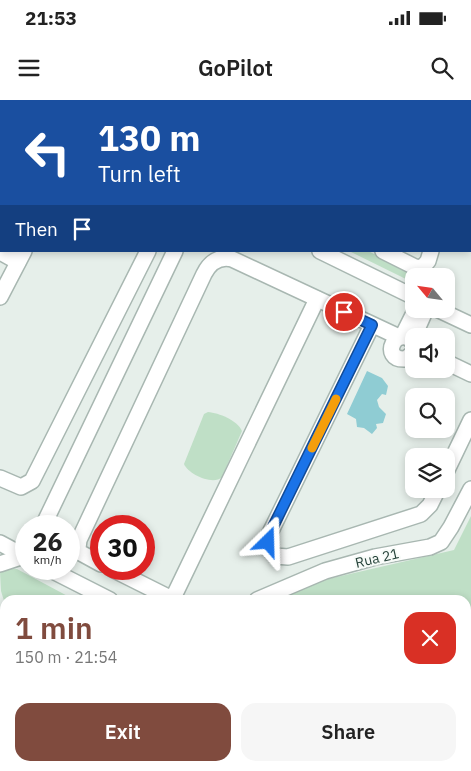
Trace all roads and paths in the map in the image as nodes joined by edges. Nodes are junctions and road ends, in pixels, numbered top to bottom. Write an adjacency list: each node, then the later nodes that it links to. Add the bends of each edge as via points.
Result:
1 (0, 252): 7 (street)
2 (147, 252): 19 (street, via 32,481 21,487)
3 (175, 252): 22 (street)
4 (322, 252): 8 (street)
5 (385, 252): 6 (street, via 422,268)
6 (431, 252)
7 (21, 256): 9 (street)
8 (405, 293)
9 (1, 294)
10 (317, 299): 12 (street); 23 (street, via 232,258 221,258 210,264); 34 (street)
11 (455, 317): 13 (street)
12 (372, 325): 14 (street); 21 (street, via 269,535 268,548 275,556 288,557 421,514)
13 (471, 325)
14 (405, 338)
15 (455, 366): 16 (street)
16 (471, 374)
17 (471, 420): 18 (street)
18 (455, 453)
19 (0, 478)
20 (471, 489): 35 (street, Rua 21, via 441,542 325,571)
21 (434, 498)
22 (48, 515)
23 (91, 515)
24 (90, 517): 27 (street, via 78,548)
25 (0, 543): 26 (street)
26 (15, 551)
27 (90, 558)
28 (15, 559): 29 (street)
29 (0, 564)
30 (71, 580): 32 (street)
31 (134, 580): 33 (street)
32 (100, 595)
33 (164, 595)
34 (174, 595)
35 (269, 595)

